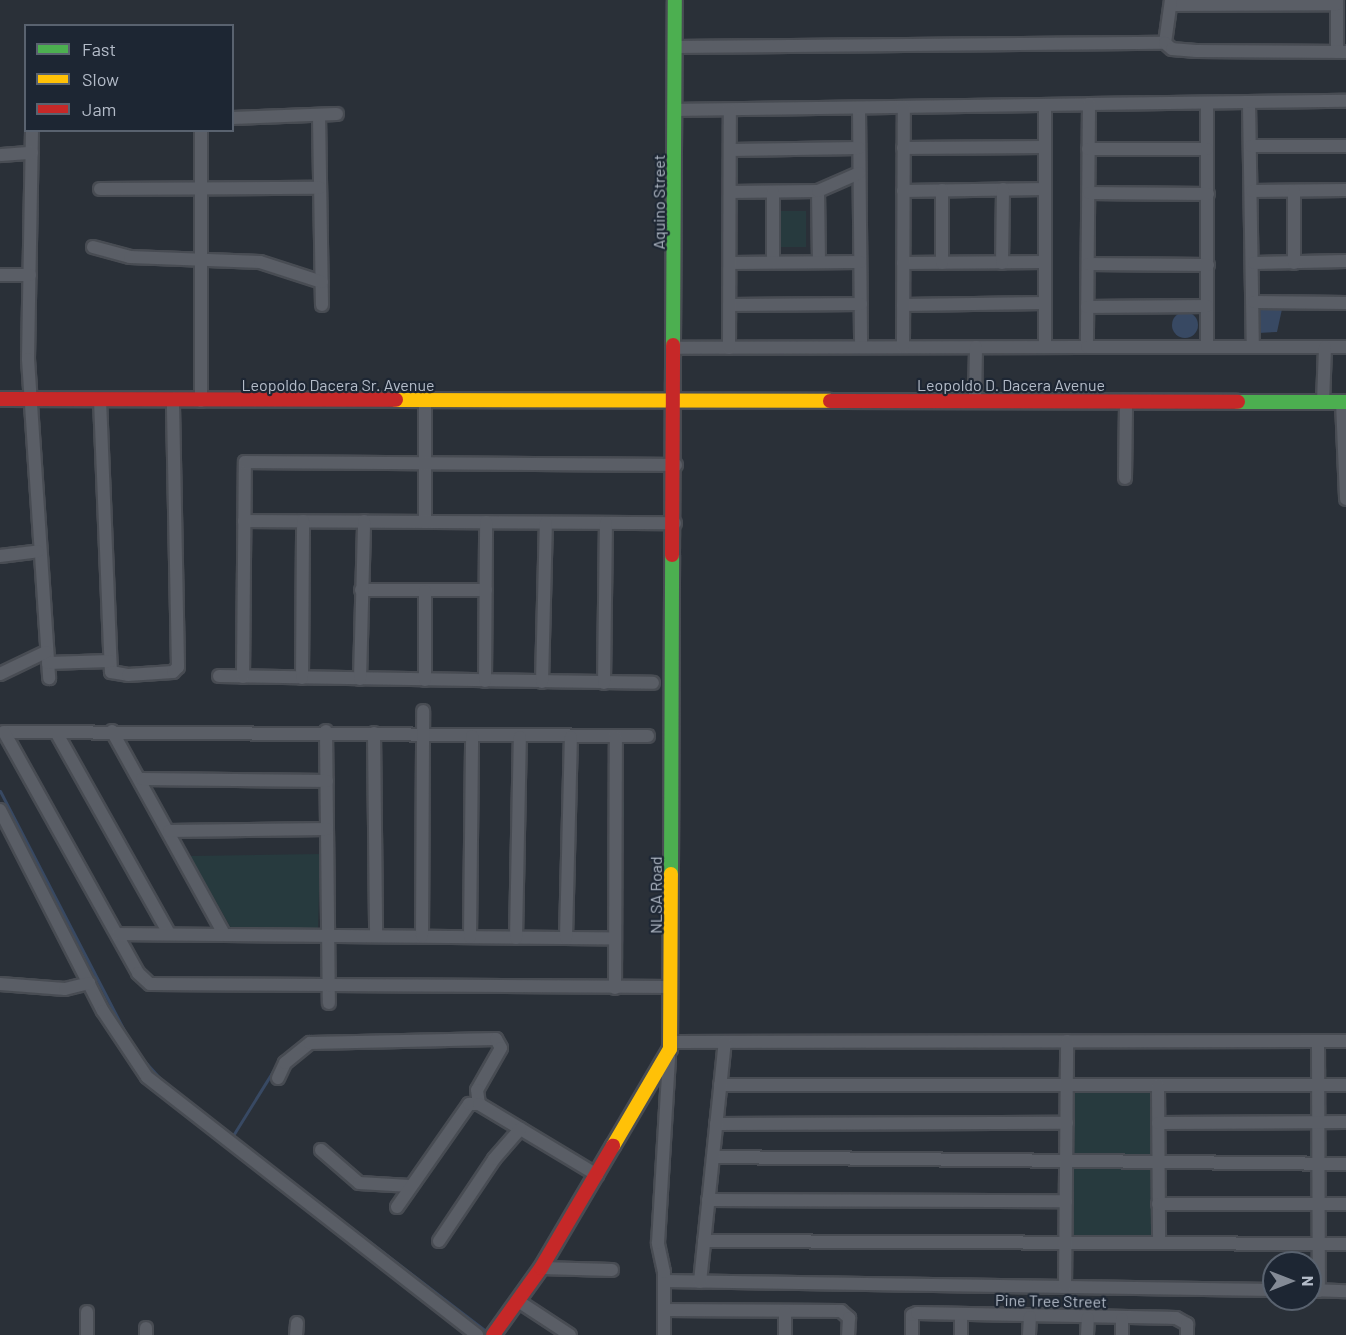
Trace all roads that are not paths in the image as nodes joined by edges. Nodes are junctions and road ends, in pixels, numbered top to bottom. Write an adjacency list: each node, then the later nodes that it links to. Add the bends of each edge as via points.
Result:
1 (675, 0): 5 (main road, Aquino Street)
2 (1337, 2): 3 (street); 6 (street)
3 (1171, 3): 4 (street)
4 (1165, 43): 5 (street); 6 (street, via 1179,50)
5 (675, 47): 14 (main road, Aquino Street)
6 (1341, 52)
7 (1346, 101): 8 (street)
8 (1249, 103): 10 (street); 21 (street)
9 (1089, 104): 10 (street); 11 (street); 26 (street)
10 (1207, 104): 27 (street)
11 (1046, 105): 12 (street); 23 (street)
12 (904, 107): 13 (street); 25 (street)
13 (859, 108): 15 (street); 24 (street)
14 (676, 110): 15 (street); 83 (main road, Aquino Street)
15 (730, 110): 28 (street)
16 (337, 114): 17 (street)
17 (319, 115): 18 (street); 32 (street)
18 (234, 118)
19 (32, 132): 29 (street)
20 (201, 132): 36 (street)
21 (1251, 146): 22 (street); 41 (street)
22 (1346, 146)
23 (1044, 147): 25 (street); 35 (street)
24 (859, 148): 28 (street); 31 (street)
25 (903, 148): 40 (street)
26 (1088, 149): 27 (street); 45 (street)
27 (1207, 149): 46 (street)
28 (731, 150): 43 (street)
29 (32, 153): 30 (street); 63 (street)
30 (0, 155)
31 (859, 173): 39 (street); 52 (street)
32 (320, 188): 36 (street); 64 (street)
33 (100, 189): 36 (street)
34 (1003, 189): 35 (street); 37 (street); 53 (street)
35 (1045, 189): 54 (street)
36 (202, 190): 49 (street)
37 (942, 190): 40 (street); 57 (street)
38 (1346, 190): 42 (street)
39 (818, 191): 44 (street); 51 (street)
40 (903, 191): 56 (street)
41 (1252, 191): 42 (street); 58 (street)
42 (1294, 191): 59 (street)
43 (730, 192): 44 (street); 55 (street)
44 (772, 192): 50 (street)
45 (1089, 193): 46 (street); 60 (street)
46 (1208, 194): 61 (street)
47 (93, 247): 49 (street, via 130,257 181,257)
48 (1346, 261): 59 (street)
49 (199, 262): 64 (street, via 216,258 260,262); 89 (street)
50 (772, 262): 51 (street); 55 (street)
51 (819, 262): 52 (street)
52 (860, 262): 66 (street)
53 (1002, 262): 54 (street); 57 (street)
54 (1045, 262): 67 (street)
55 (730, 263): 70 (street)
56 (903, 263): 57 (street); 71 (street)
57 (942, 263)
58 (1254, 263): 59 (street); 65 (street)
59 (1294, 263)
60 (1088, 264): 61 (street); 73 (street)
61 (1208, 265): 72 (street)
62 (0, 275): 63 (street)
63 (30, 276): 86 (street)
64 (322, 282): 69 (street)
65 (1254, 302): 68 (street); 80 (street)
66 (861, 303): 70 (street); 76 (street)
67 (1044, 303): 71 (street); 74 (street)
68 (1346, 303)
69 (322, 305)
70 (730, 305): 84 (street)
71 (903, 305): 77 (street)
72 (1207, 306): 73 (street); 75 (street)
73 (1087, 308): 79 (street)
74 (1045, 346): 78 (street); 79 (street)
75 (1207, 346): 79 (street); 80 (street)
76 (861, 347): 77 (street); 84 (street)
77 (903, 347): 78 (street)
78 (976, 347): 90 (street)
79 (1087, 347)
80 (1253, 347): 81 (street)
81 (1324, 347): 82 (street); 93 (street)
82 (1346, 347)
83 (676, 348): 84 (street); 95 (main road, Aquino Street)
84 (729, 348)
85 (0, 399): 86 (main road, Leopoldo Dacera Sr. Avenue)
86 (31, 400): 87 (main road, Leopoldo Dacera Sr. Avenue); 108 (street)
87 (100, 400): 88 (main road, Leopoldo Dacera Sr. Avenue); 114 (street)
88 (173, 400): 89 (main road, Leopoldo Dacera Sr. Avenue); 114 (street, via 178,667 169,673 115,674)
89 (201, 401): 91 (main road, Leopoldo Dacera Sr. Avenue)
90 (975, 401): 92 (main road, Leopoldo D. Dacera Avenue); 95 (main road, Leopoldo D. Dacera Avenue)
91 (424, 402): 95 (main road, Leopoldo Dacera Sr. Avenue); 96 (street)
92 (1126, 402): 93 (main road, Leopoldo D. Dacera Avenue); 98 (street)
93 (1323, 402): 94 (main road, Leopoldo D. Dacera Avenue)
94 (1344, 402): 99 (street)
95 (677, 404): 97 (main road, NLSA Road)
96 (425, 463): 97 (street); 100 (street, via 245,462); 103 (street)
97 (676, 465): 107 (main road, NLSA Road)
98 (1125, 478)
99 (1346, 499)
100 (244, 521): 101 (street); 117 (street)
101 (303, 521): 102 (street); 119 (street)
102 (364, 521): 103 (street); 110 (street)
103 (425, 522): 104 (street)
104 (486, 522): 105 (street); 111 (street)
105 (546, 523): 106 (street); 123 (street)
106 (606, 523): 107 (street); 124 (street)
107 (675, 524): 156 (main road, NLSA Road)
108 (38, 551): 109 (street); 113 (street)
109 (0, 556)
110 (361, 590): 112 (street); 120 (street)
111 (486, 590): 112 (street); 122 (street)
112 (425, 591): 121 (street)
113 (47, 657): 114 (street); 115 (street); 118 (street)
114 (111, 661)
115 (0, 674)
116 (219, 676): 117 (street)
117 (243, 677): 119 (street)
118 (48, 678)
119 (302, 678): 120 (street)
120 (360, 678): 121 (street)
121 (425, 680): 122 (street)
122 (485, 681): 123 (street)
123 (542, 681): 124 (street)
124 (604, 682): 125 (street)
125 (652, 683)
126 (423, 711): 131 (street)
127 (112, 731): 128 (street); 130 (street); 138 (street)
128 (326, 731): 132 (street); 139 (street)
129 (2, 732): 130 (street); 144 (street)
130 (56, 732): 143 (street)
131 (422, 732): 132 (street); 133 (street); 148 (street)
132 (374, 733): 147 (street)
133 (472, 736): 135 (street); 149 (street)
134 (648, 736): 137 (street)
135 (520, 737): 136 (street); 150 (street)
136 (571, 737): 137 (street); 151 (street)
137 (616, 737): 152 (street)
138 (142, 779): 139 (street); 142 (street)
139 (327, 781): 141 (street)
140 (0, 810): 153 (street)
141 (327, 829): 142 (street); 146 (street)
142 (169, 831): 145 (street)
143 (170, 933): 144 (street); 145 (street)
144 (118, 934): 155 (street, via 138,973 150,984)
145 (224, 934): 146 (street)
146 (329, 936): 147 (street); 155 (street)
147 (376, 936): 148 (street)
148 (422, 936): 149 (street)
149 (470, 937): 150 (street)
150 (516, 938): 151 (street)
151 (566, 938): 152 (street)
152 (614, 938): 157 (street)
153 (89, 982): 154 (street, via 65,988); 217 (street, via 147,1077)
154 (0, 984)
155 (329, 985): 157 (street); 158 (street)
156 (671, 987): 157 (street); 163 (main road, NLSA Road)
157 (615, 988)
158 (329, 1003)
159 (1067, 1041): 160 (street); 162 (street); 168 (street)
160 (1318, 1041): 161 (street); 165 (street)
161 (1346, 1041)
162 (725, 1042): 163 (street); 167 (street)
163 (670, 1049): 183 (main road); 200 (street, via 658,1236)
164 (278, 1078): 170 (street, via 285,1063 310,1043 496,1039 501,1048 477,1090)
165 (1318, 1084): 166 (street); 169 (street); 171 (street)
166 (1346, 1084)
167 (720, 1085): 168 (street); 175 (street)
168 (1067, 1085): 169 (street); 173 (street)
169 (1158, 1085): 174 (street)
170 (479, 1104): 176 (street); 184 (street, via 463,1107)
171 (1318, 1122): 172 (street); 174 (street); 180 (street)
172 (1346, 1122)
173 (1066, 1123): 175 (street); 179 (street)
174 (1158, 1123): 182 (street)
175 (716, 1124): 178 (street)
176 (520, 1129): 183 (street); 191 (street, via 502,1147)
177 (321, 1150): 184 (street, via 359,1183)
178 (713, 1157): 179 (street); 185 (street)
179 (1066, 1162): 182 (street); 186 (street)
180 (1318, 1164): 181 (street); 182 (street); 188 (street)
181 (1346, 1164)
182 (1158, 1165): 187 (street)
183 (597, 1175): 198 (main road)
184 (410, 1186): 190 (street)
185 (708, 1200): 186 (street); 192 (street)
186 (1066, 1201): 193 (street)
187 (1158, 1204): 188 (street); 194 (street)
188 (1318, 1204): 189 (street); 195 (street)
189 (1346, 1204)
190 (397, 1207)
191 (440, 1241)
192 (704, 1241): 193 (street); 201 (street)
193 (1065, 1243): 194 (street); 202 (street)
194 (1158, 1243): 195 (street)
195 (1319, 1244): 196 (street); 197 (street)
196 (1346, 1244)
197 (1318, 1251)
198 (541, 1268): 199 (street); 206 (main road)
199 (612, 1270)
200 (664, 1281): 201 (street); 207 (street)
201 (700, 1282): 202 (street)
202 (1065, 1287): 203 (street)
203 (1262, 1290)
204 (1322, 1291): 205 (street)
205 (1346, 1291)
206 (518, 1301): 215 (main road); 218 (street)
207 (664, 1310): 209 (street); 219 (street)
208 (87, 1312): 216 (street)
209 (785, 1312): 220 (street); 221 (street, via 847,1313)
210 (961, 1315): 211 (street, Pine Tree Street); 222 (street, Pine Tree Street, via 912,1315); 223 (street)
211 (1030, 1317): 212 (street, Pine Tree Street); 224 (street)
212 (1088, 1318): 213 (street, Pine Tree Street); 225 (street)
213 (1122, 1319): 214 (street, Pine Tree Street, via 1176,1318); 226 (street)
214 (1187, 1329)
215 (494, 1334)
216 (87, 1335)
217 (477, 1335)
218 (570, 1335)
219 (664, 1335)
220 (785, 1335)
221 (848, 1335)
222 (912, 1335)
223 (961, 1335)
224 (1029, 1335)
225 (1088, 1335)
226 (1122, 1335)

